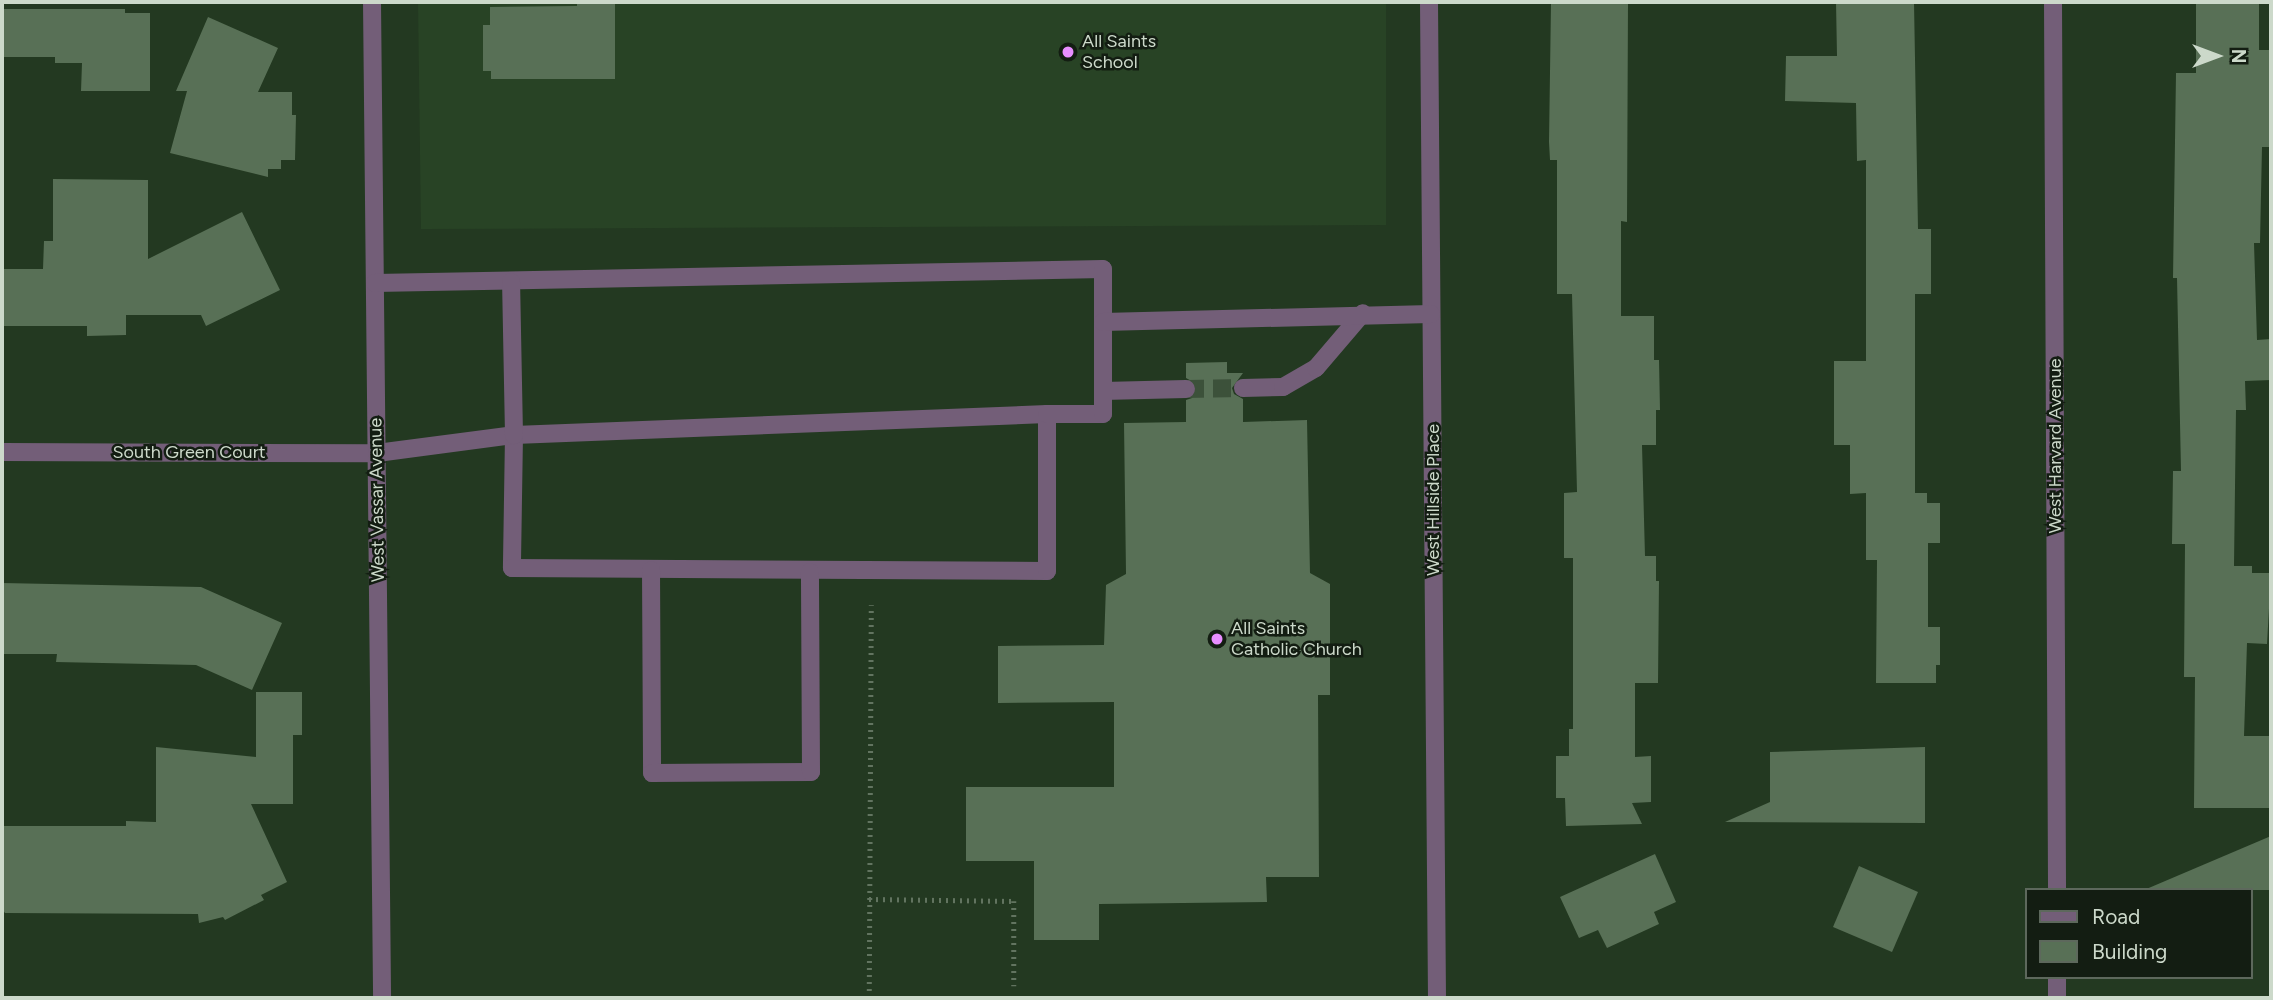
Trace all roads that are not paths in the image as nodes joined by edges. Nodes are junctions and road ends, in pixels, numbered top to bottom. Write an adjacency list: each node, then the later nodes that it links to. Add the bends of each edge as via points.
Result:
1 (372, 2): 5 (street, West Vassar Avenue)
2 (1429, 2): 7 (street, West Hillside Place)
3 (2053, 2): 18 (street, West Harvard Avenue)
4 (511, 282): 5 (street); 8 (street, via 1103,270); 13 (street)
5 (375, 283): 15 (street, West Vassar Avenue)
6 (1363, 313): 7 (street); 8 (street); 9 (street, via 1316,368 1283,387)
7 (1431, 314): 21 (street, West Hillside Place)
8 (1103, 322): 11 (street)
9 (1243, 388)
10 (1186, 389): 11 (street)
11 (1103, 391): 12 (street, South Green Court, via 1103,414)
12 (1047, 414): 13 (street, South Green Court); 17 (street, via 1047,571)
13 (514, 435): 15 (street, South Green Court); 16 (street, via 512,568)
14 (2, 452): 15 (street, South Green Court)
15 (377, 453): 20 (street, West Vassar Avenue)
16 (651, 570): 17 (street); 17 (street, via 652,773 811,772)
17 (810, 572)
18 (2056, 888)
19 (2057, 979): 22 (street)
20 (382, 998)
21 (1437, 998)
22 (2057, 998)

